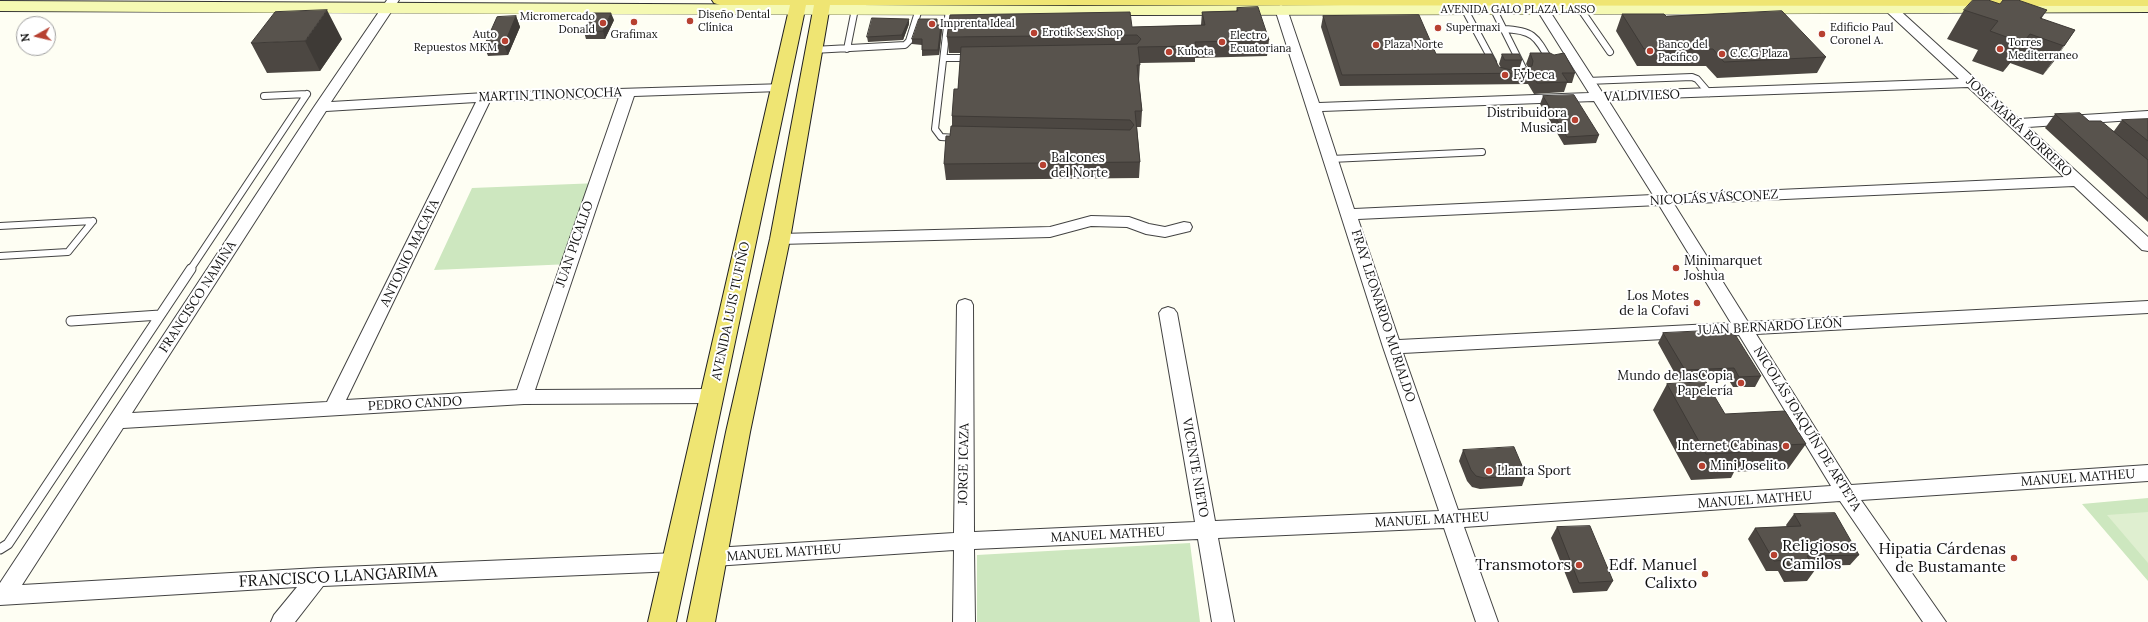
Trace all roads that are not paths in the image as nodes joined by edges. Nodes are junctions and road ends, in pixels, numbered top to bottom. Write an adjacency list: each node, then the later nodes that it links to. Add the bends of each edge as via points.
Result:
1 (720, 0): 3 (main road, AVENIDA GALO PLAZA LASSO)
2 (2148, 0): 4 (main road, AVENIDA GALO PLAZA LASSO)
3 (798, 3): 4 (main road, AVENIDA GALO PLAZA LASSO); 5 (main road, AVENIDA GALO PLAZA LASSO); 28 (main road, AVENIDA LUIS TUFIÑO)
4 (822, 3): 8 (main road, AVENIDA GALO PLAZA LASSO); 19 (main road)
5 (390, 4): 6 (main road, AVENIDA GALO PLAZA LASSO); 34 (street, FRANCISCO NAMIÑA)
6 (0, 6)
7 (2148, 7): 12 (main road, AVENIDA GALO PLAZA LASSO)
8 (855, 9): 9 (main road, AVENIDA GALO PLAZA LASSO); 18 (lane)
9 (919, 9): 10 (main road, AVENIDA GALO PLAZA LASSO); 18 (lane, via 909,41 905,45)
10 (949, 9): 11 (main road, AVENIDA GALO PLAZA LASSO); 21 (lane)
11 (1281, 9): 13 (main road, AVENIDA GALO PLAZA LASSO); 35 (street, FRAY LEONARDO MURIALDO)
12 (1891, 9): 16 (main road, AVENIDA GALO PLAZA LASSO); 27 (street, JOSÉ MARÍA BORRERO)
13 (1465, 10): 14 (main road, AVENIDA GALO PLAZA LASSO); 24 (lane)
14 (1494, 10): 15 (main road, AVENIDA GALO PLAZA LASSO); 17 (lane)
15 (1542, 10): 16 (main road, AVENIDA GALO PLAZA LASSO); 26 (street, NICOLÁS JOAQUÍN DE ARTETA)
16 (1582, 10): 20 (lane)
17 (1503, 29): 23 (lane, via 1530,31); 25 (lane, via 1525,73)
18 (847, 49): 19 (lane)
19 (813, 50): 48 (main road)
20 (1610, 52)
21 (945, 58): 22 (lane); 40 (lane, via 935,129 940,137)
22 (977, 58)
23 (1550, 61)
24 (1497, 71)
25 (1516, 76)
26 (1587, 82): 30 (lane, via 1692,77); 33 (street, NICOLÁS JOAQUÍN DE ARTETA)
27 (1971, 83): 30 (street, VALDIVIESO); 38 (street, JOSÉ MARÍA BORRERO)
28 (780, 87): 29 (street, MARTIN TINONCOCHA); 58 (main road, AVENIDA LUIS TUFIÑO)
29 (628, 92): 32 (street, MARTIN TINONCOCHA); 59 (street, JUAN PICALLO)
30 (1709, 93): 33 (street, VALDIVIESO)
31 (264, 96): 54 (lane, via 308,94)
32 (485, 97): 34 (street, MARTIN TINONCOCHA); 60 (street, ANTONIO MACATA)
33 (1597, 97): 35 (street, VALDIVIESO); 44 (street, NICOLÁS JOAQUÍN DE ARTETA)
34 (321, 107): 61 (street, FRANCISCO NAMIÑA)
35 (1314, 108): 42 (street, FRAY LEONARDO MURIALDO)
36 (2148, 115): 37 (street)
37 (2084, 118): 38 (street); 39 (street)
38 (2016, 124): 43 (street, JOSÉ MARÍA BORRERO)
39 (2101, 133)
40 (962, 138)
41 (1482, 152): 42 (lane)
42 (1331, 159): 45 (street, FRAY LEONARDO MURIALDO)
43 (2078, 182): 44 (street, NICOLÁS VÁSCONEZ); 49 (street, JOSÉ MARÍA BORRERO)
44 (1664, 200): 45 (street, NICOLÁS VÁSCONEZ); 56 (street, NICOLÁS JOAQUÍN DE ARTETA)
45 (1350, 214): 57 (street, FRAY LEONARDO MURIALDO)
46 (0, 226): 50 (lane, via 93,221 68,252)
47 (1184, 227): 48 (street, via 1165,232 1146,229 1129,222 1091,222 1050,232)
48 (780, 239): 62 (main road)
49 (2148, 246)
50 (0, 256)
51 (965, 305): 68 (street, JORGE ICAZA)
52 (2148, 307): 56 (street, JUAN BERNARDO LEÓN)
53 (1168, 313): 67 (street, VICENTE NIETO)
54 (160, 315): 55 (lane); 69 (lane, via 8,544)
55 (71, 321)
56 (1744, 328): 57 (street, JUAN BERNARDO LEÓN); 65 (street, NICOLÁS JOAQUÍN DE ARTETA)
57 (1392, 347): 66 (street, FRAY LEONARDO MURIALDO)
58 (712, 396): 59 (street, PEDRO CANDO); 63 (main road, AVENIDA LUIS TUFIÑO)
59 (524, 397): 60 (street, PEDRO CANDO)
60 (333, 409): 61 (street, PEDRO CANDO)
61 (118, 421): 73 (street, FRANCISCO NAMIÑA)
62 (738, 432): 63 (main road); 70 (main road)
63 (704, 433): 71 (main road, AVENIDA LUIS TUFIÑO)
64 (2148, 473): 65 (street, MANUEL MATHEU)
65 (1846, 494): 66 (street, MANUEL MATHEU); 80 (street, NICOLÁS JOAQUÍN DE ARTETA)
66 (1453, 520): 67 (street, MANUEL MATHEU); 79 (street, FRAY LEONARDO MURIALDO)
67 (1206, 531): 68 (street, MANUEL MATHEU); 78 (street, VICENTE NIETO)
68 (963, 542): 70 (street, MANUEL MATHEU); 77 (street, JORGE ICAZA)
69 (0, 549)
70 (714, 557): 76 (main road)
71 (676, 562): 72 (street, FRANCISCO LLANGARIMA); 75 (main road, AVENIDA LUIS TUFIÑO)
72 (318, 577): 73 (street, FRANCISCO LLANGARIMA); 74 (street)
73 (2, 595)
74 (282, 622)
75 (662, 622)
76 (701, 622)
77 (964, 622)
78 (1223, 622)
79 (1487, 622)
80 (1935, 622)

